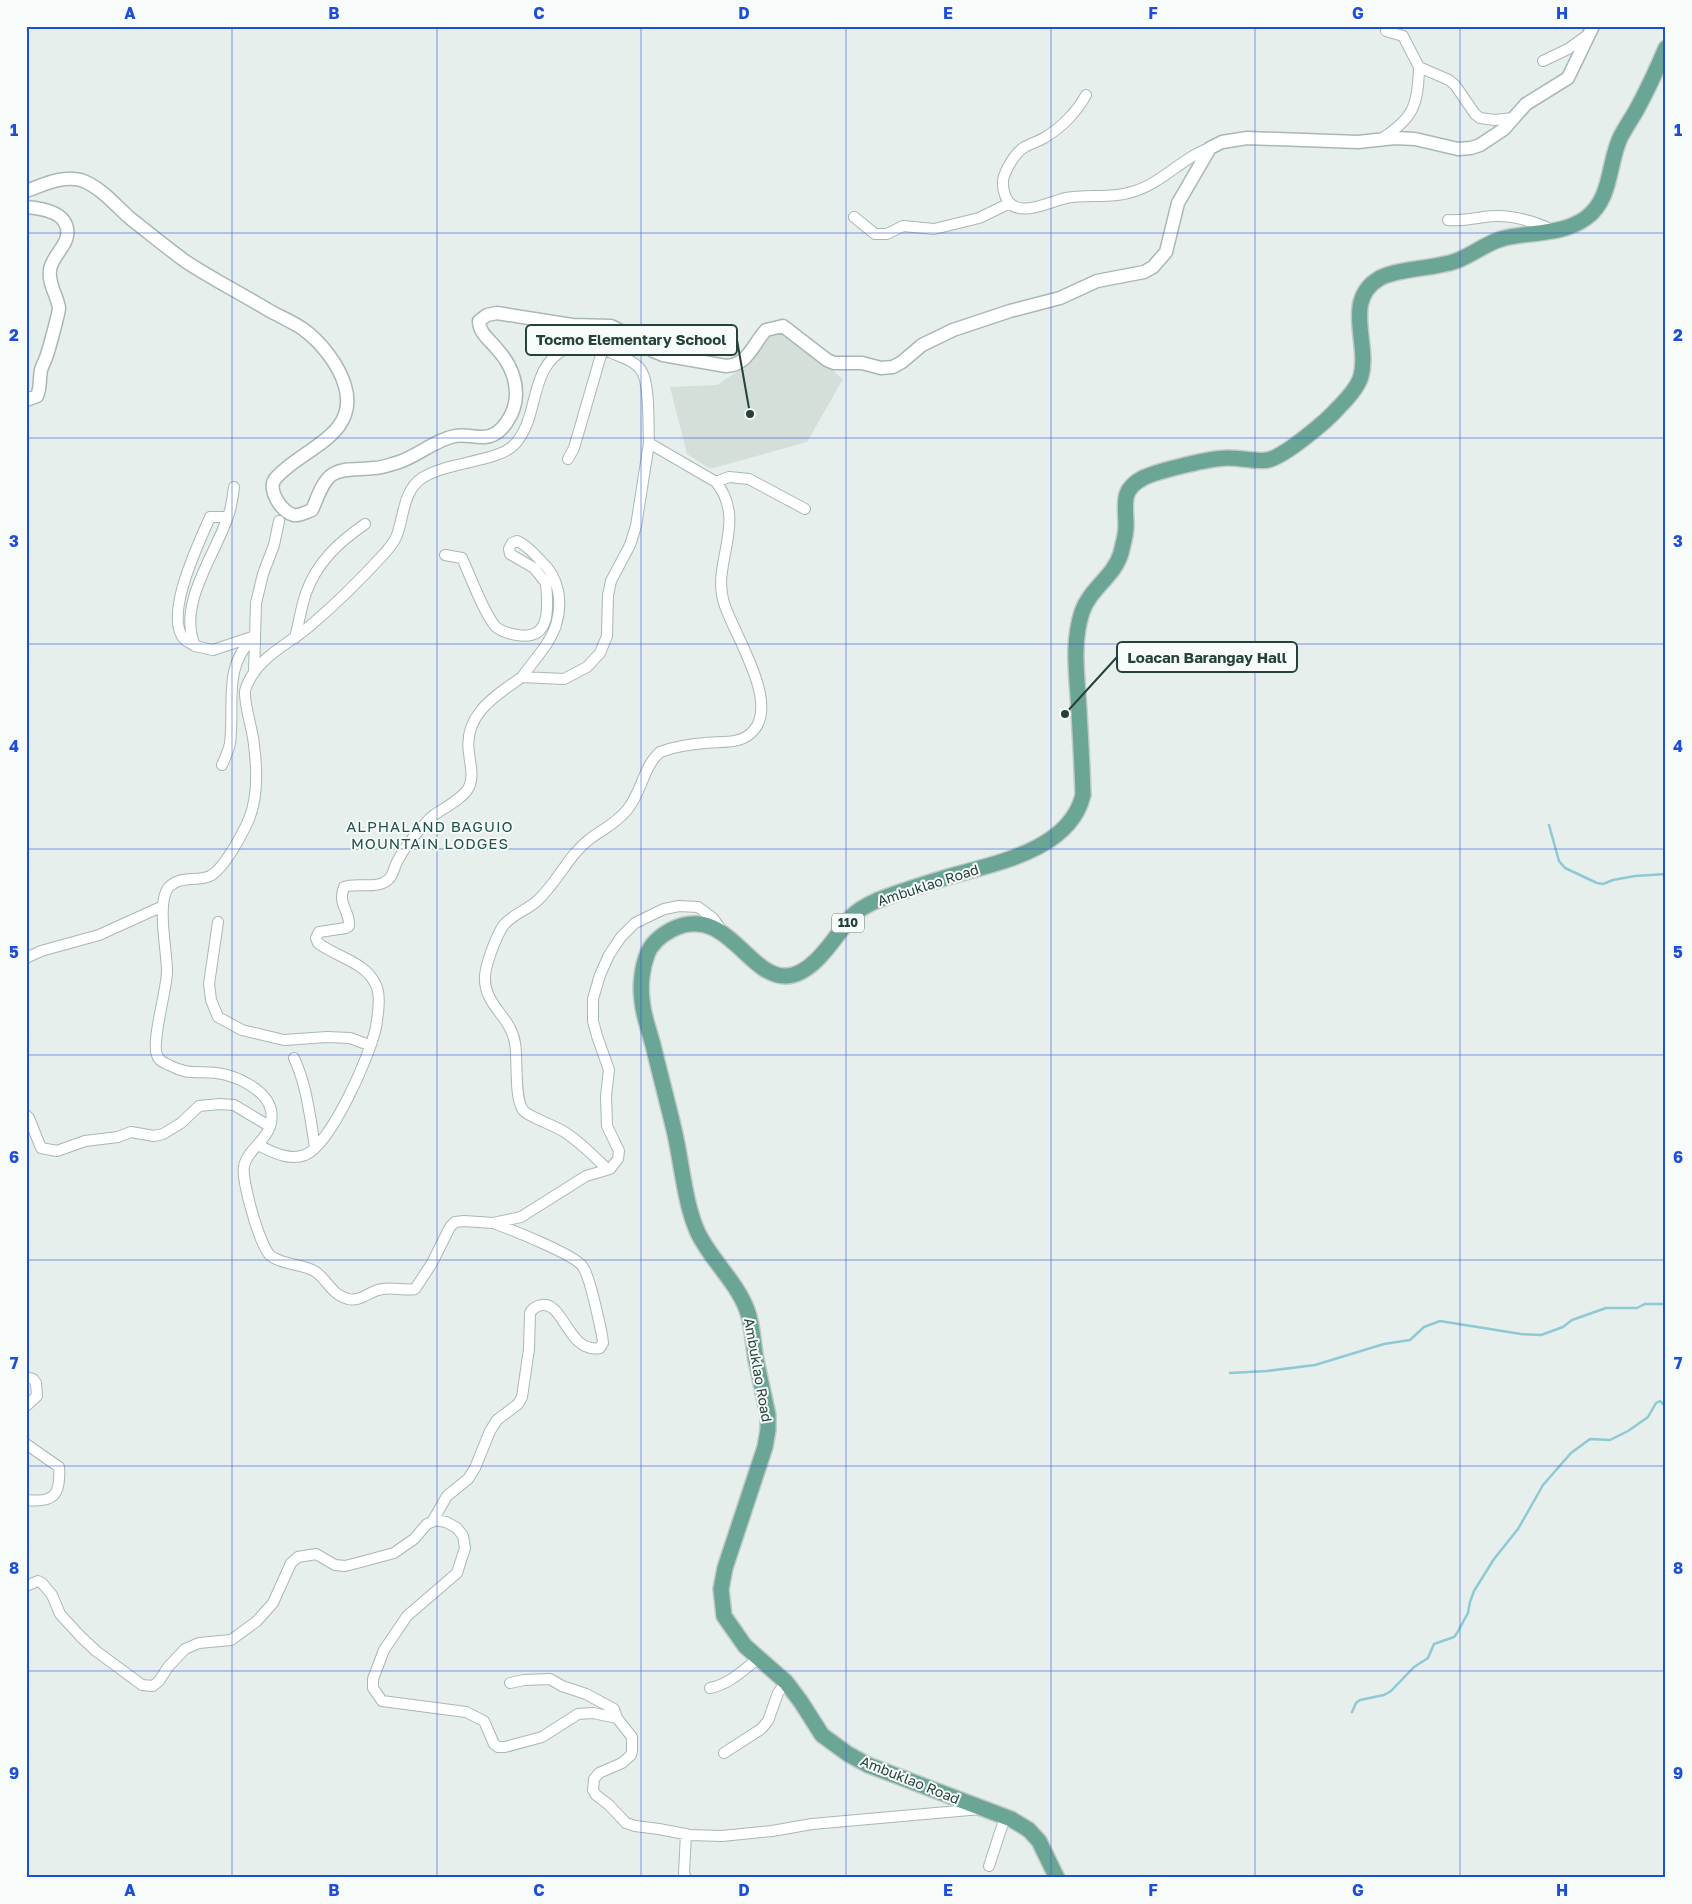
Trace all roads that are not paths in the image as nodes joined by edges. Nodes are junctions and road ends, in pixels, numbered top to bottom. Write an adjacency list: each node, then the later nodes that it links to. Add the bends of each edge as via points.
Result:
1 (1591, 30): 4 (street, via 1568,49); 7 (street, via 1568,78 1526,104)
2 (1386, 31): 5 (street, via 1403,36)
3 (1666, 48): 15 (main road, Ambuklao Road / 110, via 1655,76 1620,137 1603,197 1584,220)
4 (1542, 62)
5 (1418, 68): 7 (street, via 1449,80 1480,118); 8 (street, via 1414,107 1399,126)
6 (1086, 95): 11 (street, via 1064,124 1016,155 1003,178)
7 (1513, 118): 8 (street, via 1504,130 1471,148 1458,149 1415,139 1395,138)
8 (1376, 142): 9 (street, via 1247,138 1222,142)
9 (1210, 148): 10 (street, via 1178,203 1166,252 1153,267 1134,275 1097,282 1060,298 953,330 922,345 893,367 827,360 782,326 766,330 744,359 726,366 663,355 611,326 572,325 497,313 482,317 479,327 507,362 515,383 513,410 505,426 483,438 454,436 391,464 341,470 330,476 312,510 298,515 284,510 274,494 273,485 344,419 345,387 326,351 304,329 185,261 88,183 64,178); 11 (street, via 1135,191 1066,198 1034,208 1020,208)
10 (26, 191)
11 (1010, 203): 13 (street, via 978,218 934,229 903,226 886,234 875,234)
12 (26, 207): 17 (street, via 56,214 68,231 67,239 50,268 51,285 59,310 40,372 41,389 37,396)
13 (854, 218)
14 (1448, 220): 15 (street, via 1466,221 1502,215 1534,221)
15 (1554, 231): 35 (main road, Ambuklao Road / 110, via 1501,239 1450,263 1384,276 1367,289 1361,299 1362,364 1356,387 1335,412 1301,441 1269,460 1226,458 1158,473 1134,484 1127,492 1124,502 1125,535 1120,556 1114,569 1083,608 1075,641 1082,795 1080,808 1056,834 1012,860 948,877 871,904 853,916 807,968 794,975 784,976 764,968)
16 (603, 348): 18 (street, via 635,364 642,372); 19 (street); 28 (street, via 572,346 554,354 545,366 519,440 512,447 503,453 450,466 423,477 413,486 393,543 348,591)
17 (26, 400)
18 (649, 443): 20 (street); 31 (street, via 636,526 611,581 607,636 600,653 587,667 564,679)
19 (568, 459)
20 (716, 482): 22 (street, via 729,478 749,479); 43 (street, via 723,490 729,521 721,581 723,600 756,679 761,703 755,730 744,740 704,743 660,752 646,770 637,795 615,824 591,838 537,900 504,924 485,975 486,990 492,1004 506,1020 515,1043 519,1104 526,1114 567,1133)
21 (234, 487): 23 (street)
22 (806, 509)
23 (227, 517): 29 (street, via 201,577 191,612 192,637); 29 (street, via 210,516 183,583 179,625 184,639)
24 (278, 521): 27 (street, via 256,603)
25 (366, 524): 28 (street, via 347,536 323,559 306,592)
26 (445, 554): 31 (street, via 462,558 496,626 514,635 533,636 542,628 547,603 546,583 534,568 510,554 512,543 523,543 555,577 559,600 556,625)
27 (255, 636): 29 (street, via 213,650); 30 (street); 32 (street, via 238,656 232,676 230,744)
28 (295, 638): 30 (street)
29 (196, 646)
30 (254, 673): 33 (street, via 245,692 254,745 255,792 250,816 220,867 209,876 179,880 169,887)
31 (522, 678): 37 (street, via 480,711 468,739 472,778 462,796 418,831 388,880 372,886 344,887 342,906 350,921 349,926 319,932 316,938 318,943 371,976 377,987 376,1028)
32 (222, 765)
33 (163, 906): 36 (street, via 100,935); 40 (street, via 167,974 158,1031 158,1058 180,1071 227,1075 247,1084 261,1093 267,1102 271,1111)
34 (218, 922): 37 (street, via 209,984 218,1017 242,1030 284,1040 350,1038)
35 (724, 934): 44 (street, via 713,918 698,907 679,906 635,923 609,955 594,999 594,1021 609,1070 607,1126 619,1152 618,1159); 53 (main road, Ambuklao Road / 110, via 704,925 690,925 680,926 661,936 648,952 642,1001 675,1135 690,1215 704,1244 747,1310 768,1415 765,1447 720,1589 724,1616 745,1646)
36 (26, 958)
37 (370, 1046): 42 (street, via 347,1101 323,1140)
38 (294, 1058): 42 (street, via 306,1095)
39 (26, 1115): 40 (street, via 41,1148 57,1151 85,1141 131,1132 154,1136 163,1134 199,1106 234,1105)
40 (269, 1126): 41 (street)
41 (258, 1145): 42 (street, via 290,1157 308,1154); 46 (street, via 244,1164 243,1178 265,1251 279,1261 313,1270 337,1295 345,1298 355,1300 381,1289 415,1289 455,1222)
42 (315, 1147)
43 (595, 1157): 44 (street); 45 (street)
44 (610, 1168): 45 (street)
45 (586, 1176): 46 (street, via 521,1217)
46 (493, 1223): 51 (street, via 579,1263 587,1276 602,1344 595,1349 581,1344 572,1337 551,1306 543,1305 532,1310 522,1397 497,1420 468,1479 447,1496)
47 (26, 1377): 48 (street, via 33,1379 37,1396)
48 (26, 1406)
49 (26, 1444): 50 (street, via 59,1467 60,1480 58,1491 49,1500)
50 (26, 1500)
51 (432, 1522): 52 (street, via 394,1553 345,1566 335,1565 316,1554 298,1557 290,1563 273,1604 257,1621 231,1640 198,1643 186,1649 153,1686 142,1685 96,1651 60,1614 42,1582); 57 (street, via 446,1522 457,1528 464,1548 462,1559 457,1573 407,1616 384,1650 373,1679 373,1688 380,1699 477,1716 484,1721 494,1744 505,1747 542,1737 578,1714 593,1712)
52 (26, 1586)
53 (759, 1658): 54 (main road, Ambuklao Road / 110); 56 (street, via 724,1684)
54 (786, 1682): 58 (street, via 778,1693 768,1721); 59 (main road, Ambuklao Road / 110, via 822,1735 848,1754 868,1765)
55 (510, 1683): 57 (street, via 550,1680 614,1709)
56 (710, 1688)
57 (617, 1718): 61 (street, via 632,1737 631,1755 600,1773 594,1779 593,1790 630,1825)
58 (724, 1753)
59 (982, 1809): 60 (main road, Ambuklao Road / 110); 61 (street, via 812,1824 747,1835)
60 (1005, 1817): 62 (street); 64 (main road, Ambuklao Road / 110, via 1029,1830 1039,1841)
61 (686, 1834): 63 (street)
62 (989, 1866)
63 (686, 1878)
64 (1056, 1878)

